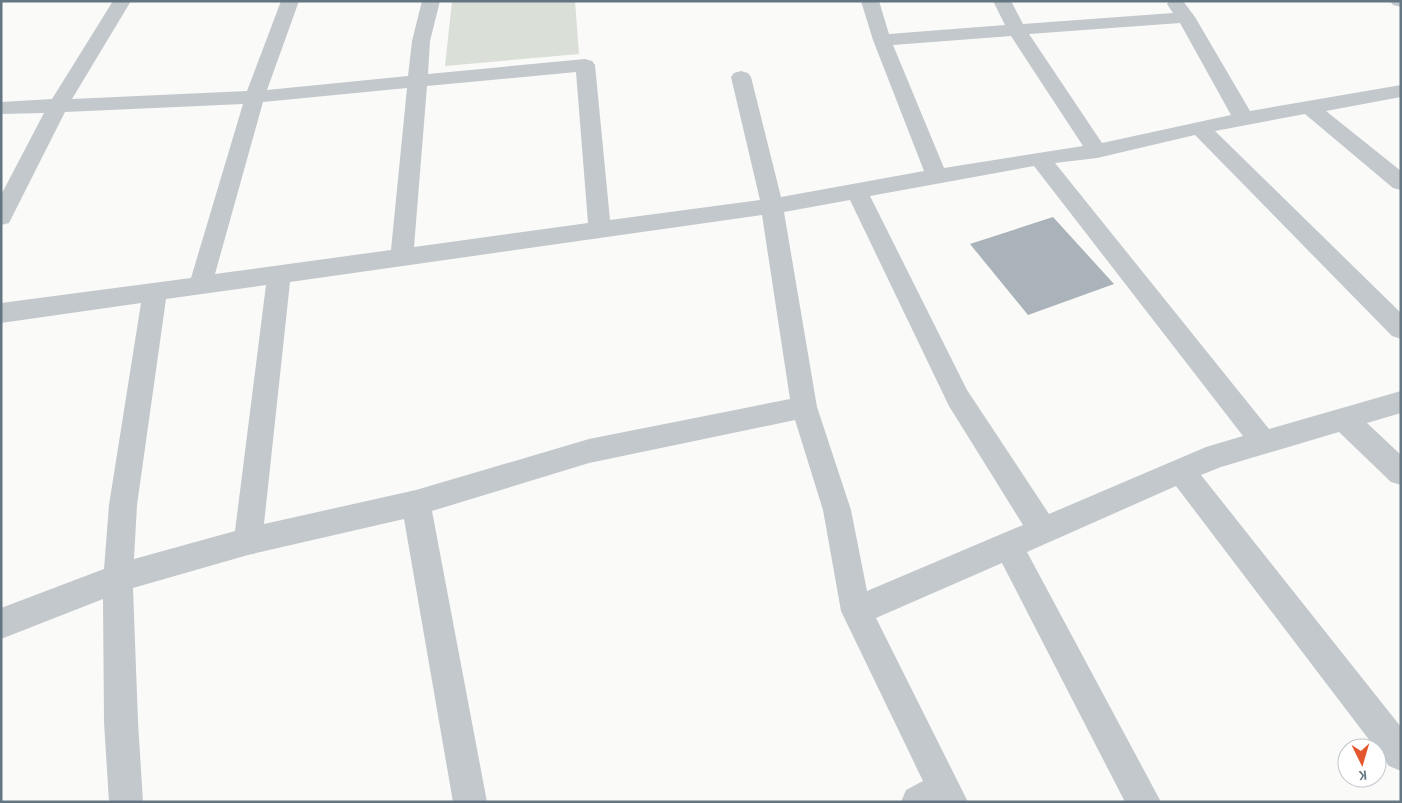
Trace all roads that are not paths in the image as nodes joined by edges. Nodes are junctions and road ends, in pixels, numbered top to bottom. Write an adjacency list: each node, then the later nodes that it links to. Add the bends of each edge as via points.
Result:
1 (122, 1): 14 (street)
2 (290, 1): 13 (street)
3 (430, 1): 11 (street)
4 (870, 1): 9 (street)
5 (1002, 1): 8 (street)
6 (1174, 1): 7 (street)
7 (1186, 17): 8 (street); 17 (street)
8 (1016, 29): 9 (street); 19 (street)
9 (882, 40): 21 (street)
10 (741, 77): 24 (street)
11 (417, 82): 13 (street); 26 (street, via 585,65); 27 (street)
12 (1401, 91): 15 (street)
13 (255, 97): 14 (street); 29 (street)
14 (58, 105): 16 (street); 25 (street)
15 (1309, 107): 17 (street); 22 (street)
16 (1, 108)
17 (1244, 119): 18 (street)
18 (1200, 127): 19 (street); 32 (street)
19 (1098, 150): 20 (street)
20 (1039, 158): 21 (street); 36 (street)
21 (937, 177): 23 (street)
22 (1401, 183)
23 (857, 191): 24 (street); 40 (street, via 958,398)
24 (772, 206): 26 (street); 34 (street)
25 (1, 216)
26 (600, 231): 27 (street)
27 (402, 258): 28 (street)
28 (279, 275): 29 (street); 41 (street)
29 (200, 286): 30 (street)
30 (155, 292): 31 (street); 43 (street, via 123,504)
31 (1, 313)
32 (1401, 329)
33 (1401, 402): 35 (street)
34 (804, 406): 39 (street, via 589,450); 44 (street, via 837,510)
35 (1344, 419): 36 (street); 38 (street)
36 (1264, 442): 37 (street, via 1216,456)
37 (1181, 471): 40 (street); 46 (street)
38 (1401, 473)
39 (416, 503): 41 (street); 49 (street)
40 (1043, 530): 42 (street)
41 (248, 541): 43 (street)
42 (1008, 545): 44 (street); 50 (street)
43 (118, 578): 45 (street); 48 (street)
44 (856, 610): 47 (street)
45 (1, 624)
46 (1401, 754)
47 (938, 797)
48 (126, 802)
49 (470, 802)
50 (1144, 802)

